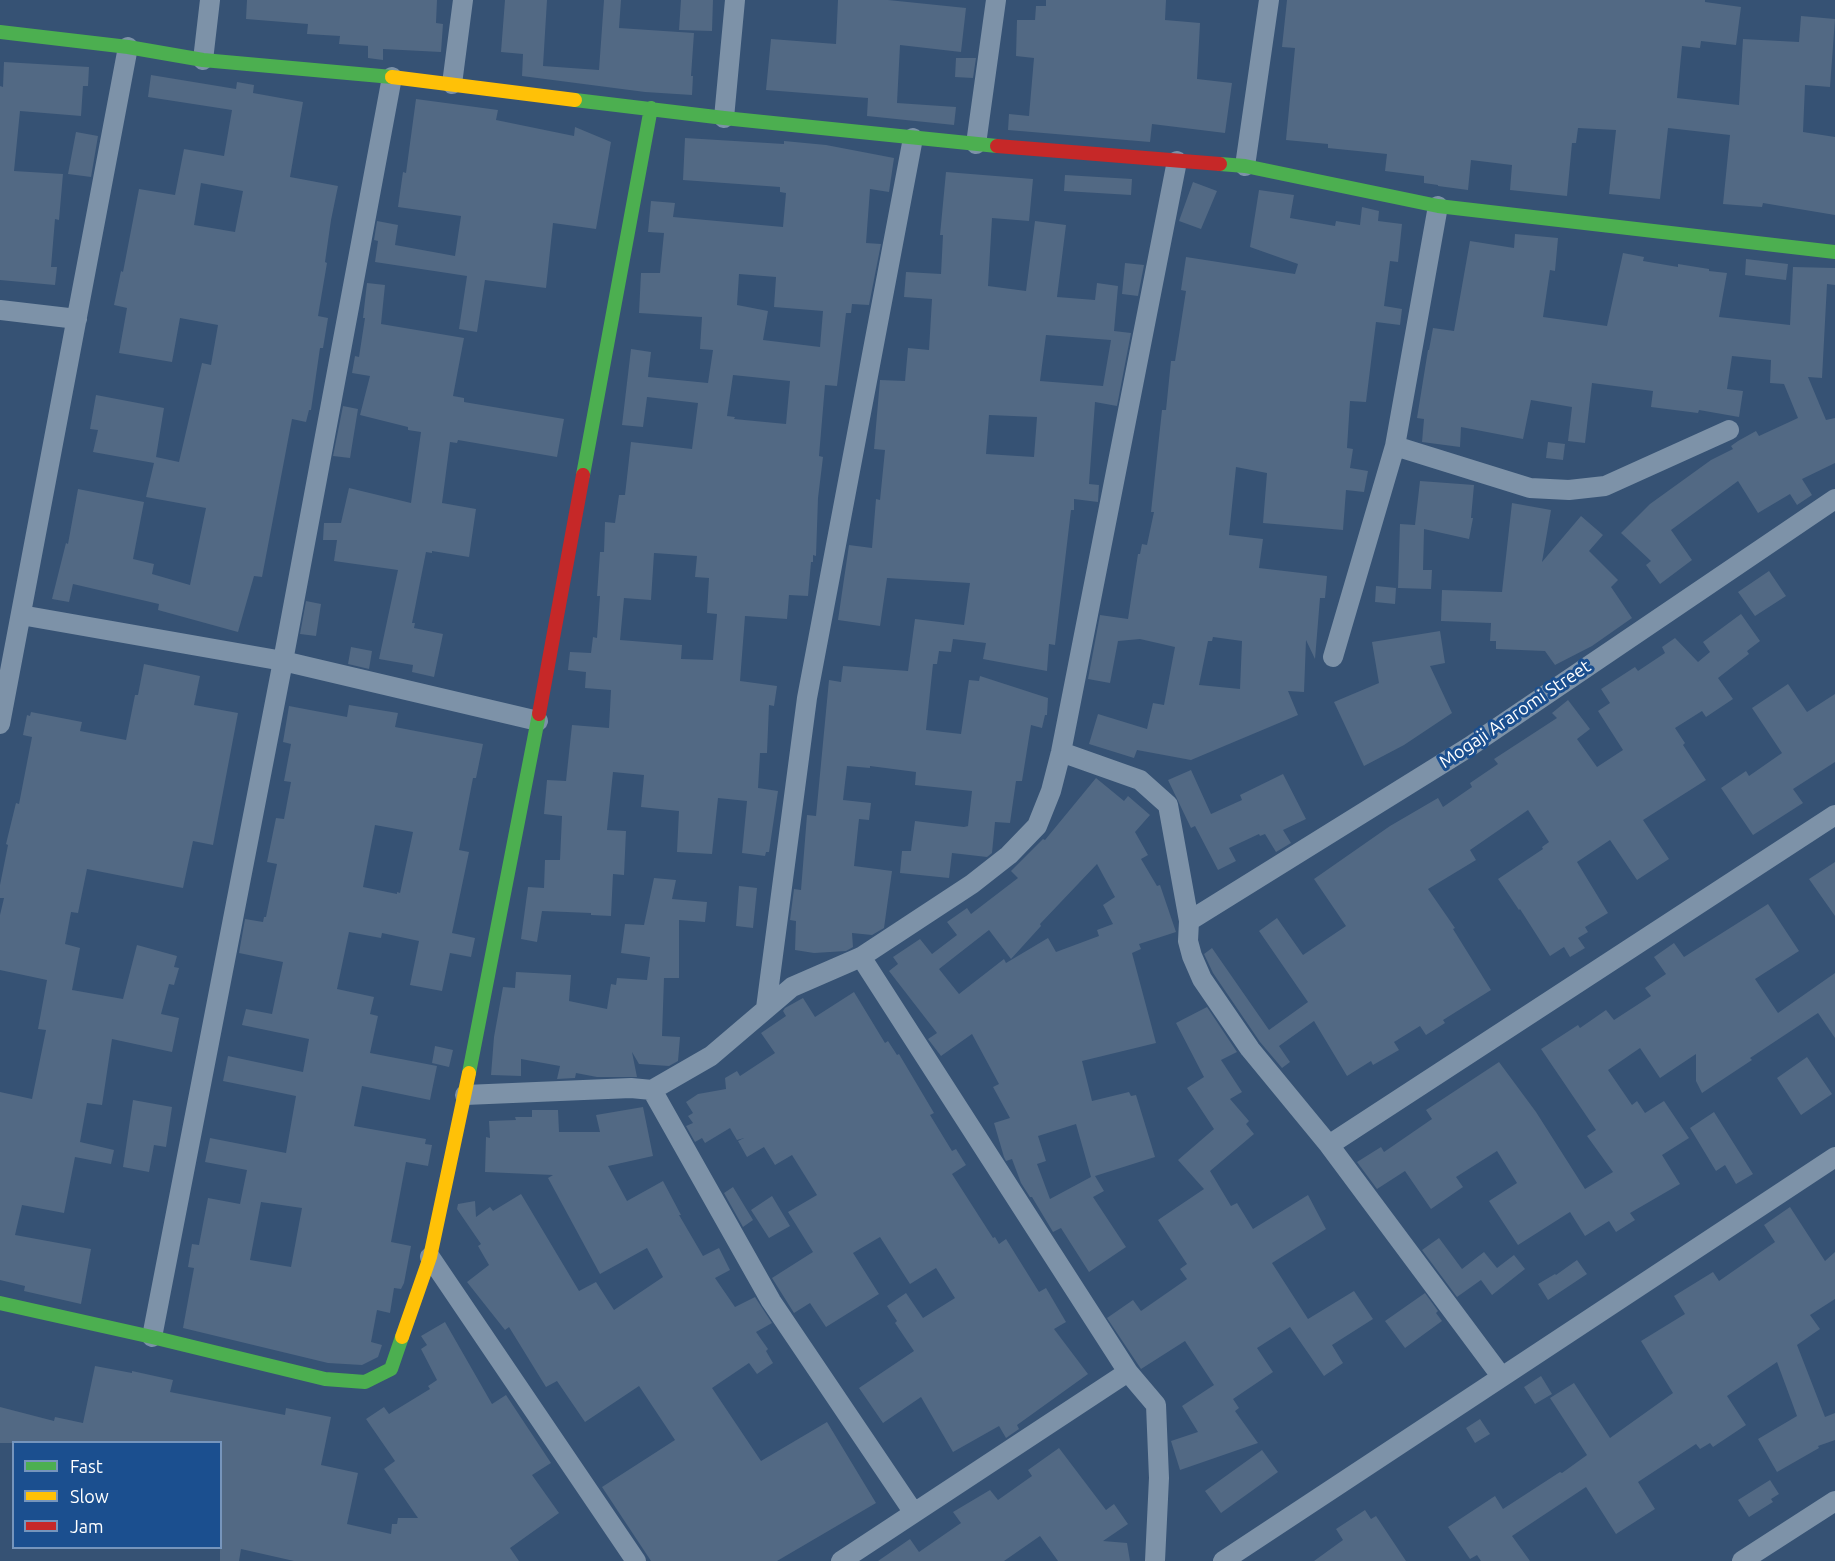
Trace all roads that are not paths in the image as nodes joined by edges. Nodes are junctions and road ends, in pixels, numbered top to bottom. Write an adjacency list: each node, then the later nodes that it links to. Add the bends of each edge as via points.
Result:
1 (210, 0): 8 (street)
2 (464, 0): 10 (street)
3 (735, 0): 12 (street)
4 (996, 0): 14 (street)
5 (1269, 0): 16 (street)
6 (0, 32): 7 (street)
7 (128, 47): 8 (street); 20 (street)
8 (203, 60): 9 (street)
9 (392, 77): 10 (street); 26 (street)
10 (452, 84): 11 (street)
11 (651, 108): 12 (street); 27 (street)
12 (724, 118): 13 (street)
13 (913, 138): 14 (street); 33 (street, via 807,698)
14 (976, 144): 15 (street)
15 (1177, 161): 16 (street); 29 (street)
16 (1245, 166): 17 (street)
17 (1438, 206): 18 (street); 22 (street)
18 (1835, 252)
19 (0, 310): 20 (street)
20 (77, 319): 24 (street)
21 (1729, 430): 22 (street, via 1605,486 1569,490 1530,488)
22 (1395, 446): 25 (street)
23 (1835, 499): 31 (street, Mogaji Araromi Street, via 1469,747)
24 (21, 615): 26 (street); 28 (street)
25 (1333, 657)
26 (283, 661): 27 (street); 40 (street)
27 (538, 721): 35 (street)
28 (0, 724)
29 (1061, 752): 31 (street, via 1140,780 1168,805); 32 (street, via 1037,826 1009,855)
30 (1835, 815): 36 (street)
31 (1189, 921): 36 (street, via 1188,941 1202,979 1250,1048)
32 (861, 957): 33 (street, via 792,987); 41 (street)
33 (766, 1008): 34 (street, via 711,1056)
34 (652, 1090): 35 (street); 44 (street, via 771,1301)
35 (465, 1095): 38 (street)
36 (1329, 1145): 42 (street)
37 (1835, 1157): 42 (street)
38 (430, 1257): 40 (street, via 391,1369 365,1382 325,1379); 45 (street)
39 (0, 1303): 40 (street)
40 (152, 1337)
41 (1128, 1372): 44 (street); 47 (street, via 1155,1405 1159,1478)
42 (1502, 1376): 48 (street)
43 (1835, 1501): 49 (street)
44 (914, 1513): 46 (street)
45 (636, 1561)
46 (841, 1561)
47 (1155, 1561)
48 (1223, 1561)
49 (1742, 1561)

